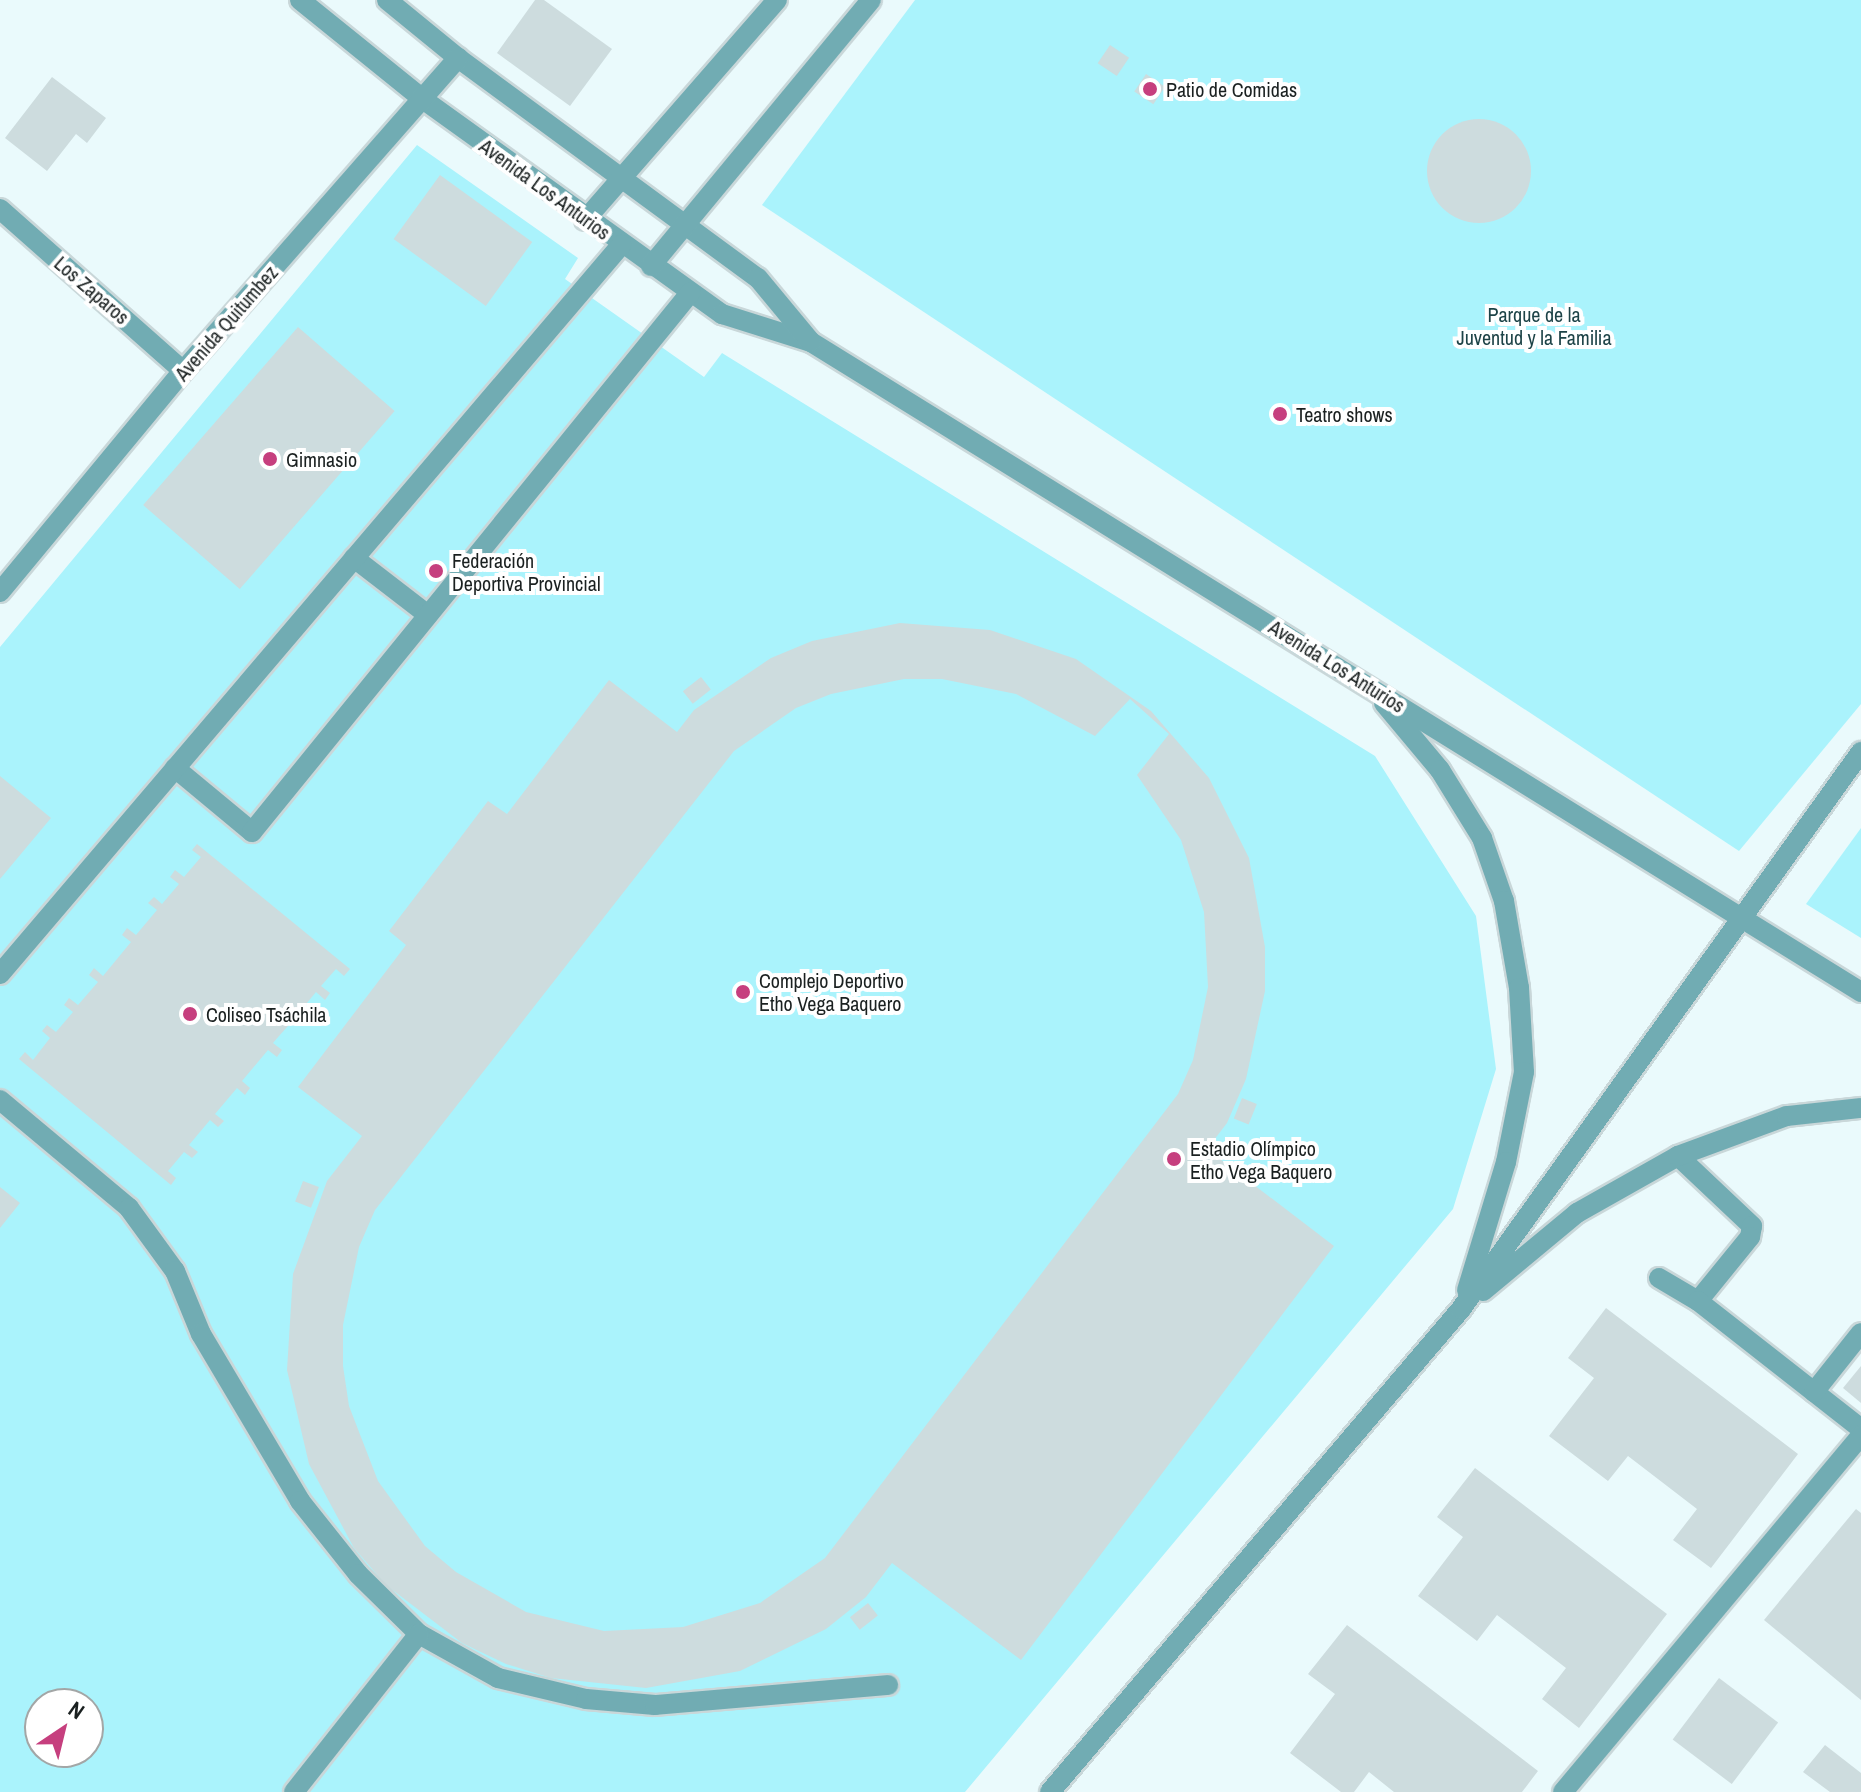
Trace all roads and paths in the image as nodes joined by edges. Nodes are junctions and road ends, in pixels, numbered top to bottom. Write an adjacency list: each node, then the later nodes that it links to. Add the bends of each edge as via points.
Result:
1 (300, 0): 6 (street, Avenida Los Anturios)
2 (387, 0): 5 (street, Avenida Los Anturios)
3 (777, 0): 7 (street)
4 (871, 0): 10 (street)
5 (458, 58): 6 (street, Avenida Quitumbez); 7 (street, Avenida Los Anturios)
6 (424, 100): 9 (street, Avenida Los Anturios); 15 (street, Avenida Quitumbez)
7 (623, 179): 9 (street); 10 (street, Avenida Los Anturios)
8 (0, 209): 15 (street, Los Zaparos)
9 (585, 220): 11 (street, Avenida Los Anturios)
10 (685, 225): 12 (street); 14 (street, Avenida Los Anturios, via 758,278)
11 (621, 245): 12 (street, Avenida Los Anturios); 16 (street)
12 (651, 266): 13 (street, Avenida Los Anturios)
13 (690, 293): 14 (street, Avenida Los Anturios, via 722,314); 18 (street)
14 (811, 342): 19 (street, Avenida Los Anturios)
15 (183, 371): 17 (street, Avenida Quitumbez)
16 (354, 558): 18 (street); 21 (street)
17 (0, 592)
18 (428, 615): 21 (street, via 252,832)
19 (1369, 685): 22 (street, Avenida Los Anturios); 30 (street, via 1440,770 1482,838 1504,901 1519,988 1524,1072 1506,1162)
20 (1861, 752): 22 (street)
21 (175, 768): 23 (street)
22 (1739, 917): 24 (street, Avenida Los Anturios); 30 (street)
23 (0, 974)
24 (1861, 992)
25 (0, 1100): 35 (street, via 129,1208 175,1271 201,1334 300,1501 358,1574)
26 (1861, 1108): 27 (street, via 1787,1116)
27 (1678, 1156): 29 (street, via 1752,1226 1750,1237); 30 (street, via 1577,1213)
28 (1659, 1278): 29 (street)
29 (1698, 1301): 32 (street)
30 (1461, 1309): 38 (street)
31 (1861, 1333): 32 (street)
32 (1814, 1392): 33 (street)
33 (1861, 1429)
34 (1861, 1436): 39 (street)
35 (419, 1634): 36 (street, via 498,1678 586,1699 655,1705); 37 (street)
36 (888, 1685)
37 (294, 1792)
38 (1050, 1792)
39 (1563, 1792)

